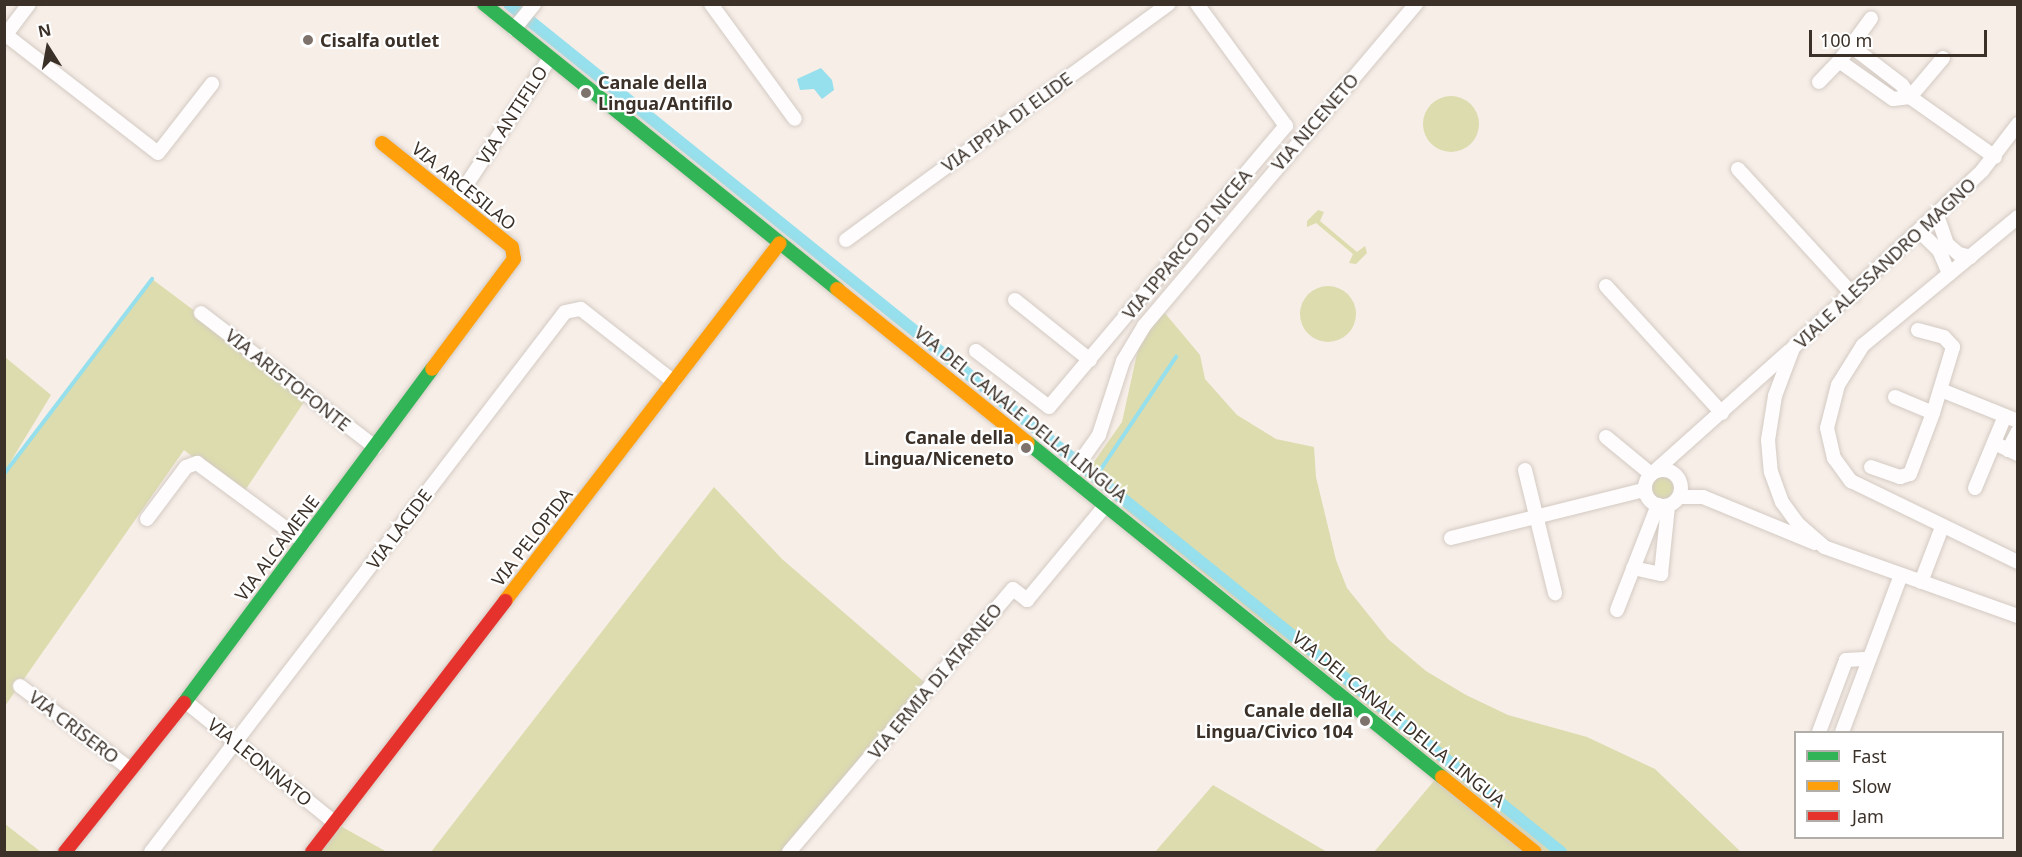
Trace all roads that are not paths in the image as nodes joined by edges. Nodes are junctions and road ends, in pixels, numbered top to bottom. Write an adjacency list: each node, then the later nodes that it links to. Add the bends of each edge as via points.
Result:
1 (29, 4): 10 (street)
2 (484, 4): 9 (street, VIA DEL CANALE DELLA LINGUA)
3 (1169, 4): 29 (street, VIA IPPIA DI ELIDE)
4 (1197, 4): 20 (street)
5 (1416, 4): 21 (street, VIA NICENETO)
6 (533, 5): 9 (street)
7 (712, 5): 18 (street)
8 (1871, 18): 11 (street)
9 (516, 26): 13 (street, VIA DEL CANALE DELLA LINGUA)
10 (5, 36): 16 (street, via 158,153)
11 (1851, 46): 14 (street); 17 (street, via 1902,85)
12 (1943, 57): 17 (street)
13 (550, 58): 25 (street, VIA ANTIFILO); 30 (street, VIA DEL CANALE DELLA LINGUA)
14 (1839, 60): 15 (street); 17 (street, via 1893,99)
15 (1819, 82)
16 (212, 84)
17 (1910, 97): 23 (street)
18 (795, 119)
19 (2018, 124): 23 (street, VIALE ALESSANDRO MAGNO)
20 (1286, 126): 21 (street); 41 (street, VIA IPPARCO DI NICEA)
21 (1299, 139): 55 (street, VIA NICENETO, via 1135,339 1121,366 1101,430)
22 (381, 143): 25 (street, VIA ARCESILAO)
23 (1995, 157): 26 (street, VIALE ALESSANDRO MAGNO)
24 (1738, 169): 35 (street)
25 (455, 202): 32 (street, VIA ARCESILAO, via 513,249)
26 (1937, 214): 28 (street, VIALE ALESSANDRO MAGNO); 31 (street, via 1947,244 1959,255)
27 (2018, 217): 31 (street)
28 (1919, 231): 33 (street, via 1939,250); 35 (street, VIALE ALESSANDRO MAGNO)
29 (846, 240)
30 (780, 243): 42 (street, VIA PELOPIDA); 55 (street, VIA DEL CANALE DELLA LINGUA)
31 (1971, 257): 33 (street)
32 (513, 262): 51 (street, VIA ALCAMENE)
33 (1949, 274): 63 (street, via 1863,345 1838,385 1827,428 1834,458 1847,479)
34 (1606, 286): 45 (street)
35 (1853, 295): 39 (street, VIALE ALESSANDRO MAGNO)
36 (1015, 300): 41 (street)
37 (201, 312): 51 (street, VIA ARISTOFONTE)
38 (1918, 330): 43 (street, via 1944,337 1951,343 1952,356)
39 (1793, 348): 45 (street); 66 (street, VIALE ALESSANDRO MAGNO, via 1770,418 1770,465 1786,509)
40 (976, 351): 41 (street, VIA IPPARCO DI NICEA, via 1049,407)
41 (1090, 360)
42 (674, 382): 79 (street, VIA LACIDE, via 584,311 575,308 565,312); 81 (street, VIA PELOPIDA)
43 (1941, 390): 46 (street); 47 (street)
44 (1895, 397): 46 (street)
45 (1722, 413): 56 (street)
46 (1933, 413): 53 (street, via 1910,474 1900,477)
47 (2011, 418): 50 (street)
48 (2018, 431): 52 (street)
49 (1606, 437): 56 (street)
50 (1994, 443): 52 (street); 57 (street)
51 (375, 447): 65 (street, VIA ALCAMENE)
52 (2013, 452)
53 (1871, 468)
54 (1525, 470): 61 (street)
55 (1073, 472): 60 (street, VIA DEL CANALE DELLA LINGUA)
56 (1653, 473): 58 (street); 59 (street, via 1674,473 1681,488)
57 (1975, 488)
58 (1644, 490): 59 (street, via 1647,498); 61 (street)
59 (1668, 503): 66 (street, via 1703,497); 68 (street); 68 (street, via 1661,574)
60 (1106, 505): 85 (street, VIA ERMIA DI ATARNEO, via 1027,600 1013,589); 86 (street, VIA DEL CANALE DELLA LINGUA)
61 (1536, 518): 64 (street); 71 (street)
62 (147, 519): 65 (street, via 186,467 197,463)
63 (1942, 527): 67 (street); 70 (street)
64 (1451, 538)
65 (304, 542): 76 (street, VIA ALCAMENE)
66 (1824, 547): 69 (street, VIALE ALESSANDRO MAGNO)
67 (2018, 562)
68 (1633, 568): 72 (street)
69 (1900, 575): 70 (street, VIALE ALESSANDRO MAGNO); 74 (street)
70 (1921, 582): 73 (street, VIALE ALESSANDRO MAGNO)
71 (1555, 593)
72 (1617, 610)
73 (2018, 616)
74 (1868, 659): 77 (street, via 1846,660); 78 (street)
75 (20, 686): 80 (street, VIA CRISERO)
76 (185, 702): 79 (street, VIA LEONNATO); 80 (street, VIA ALCAMENE)
77 (1819, 731)
78 (1842, 731)
79 (235, 743): 81 (street, VIA LEONNATO); 83 (street, VIA LACIDE)
80 (129, 768): 82 (street, VIA ALCAMENE)
81 (335, 823): 84 (street, VIA PELOPIDA)
82 (65, 852)
83 (151, 852)
84 (312, 852)
85 (789, 852)
86 (1532, 852)

